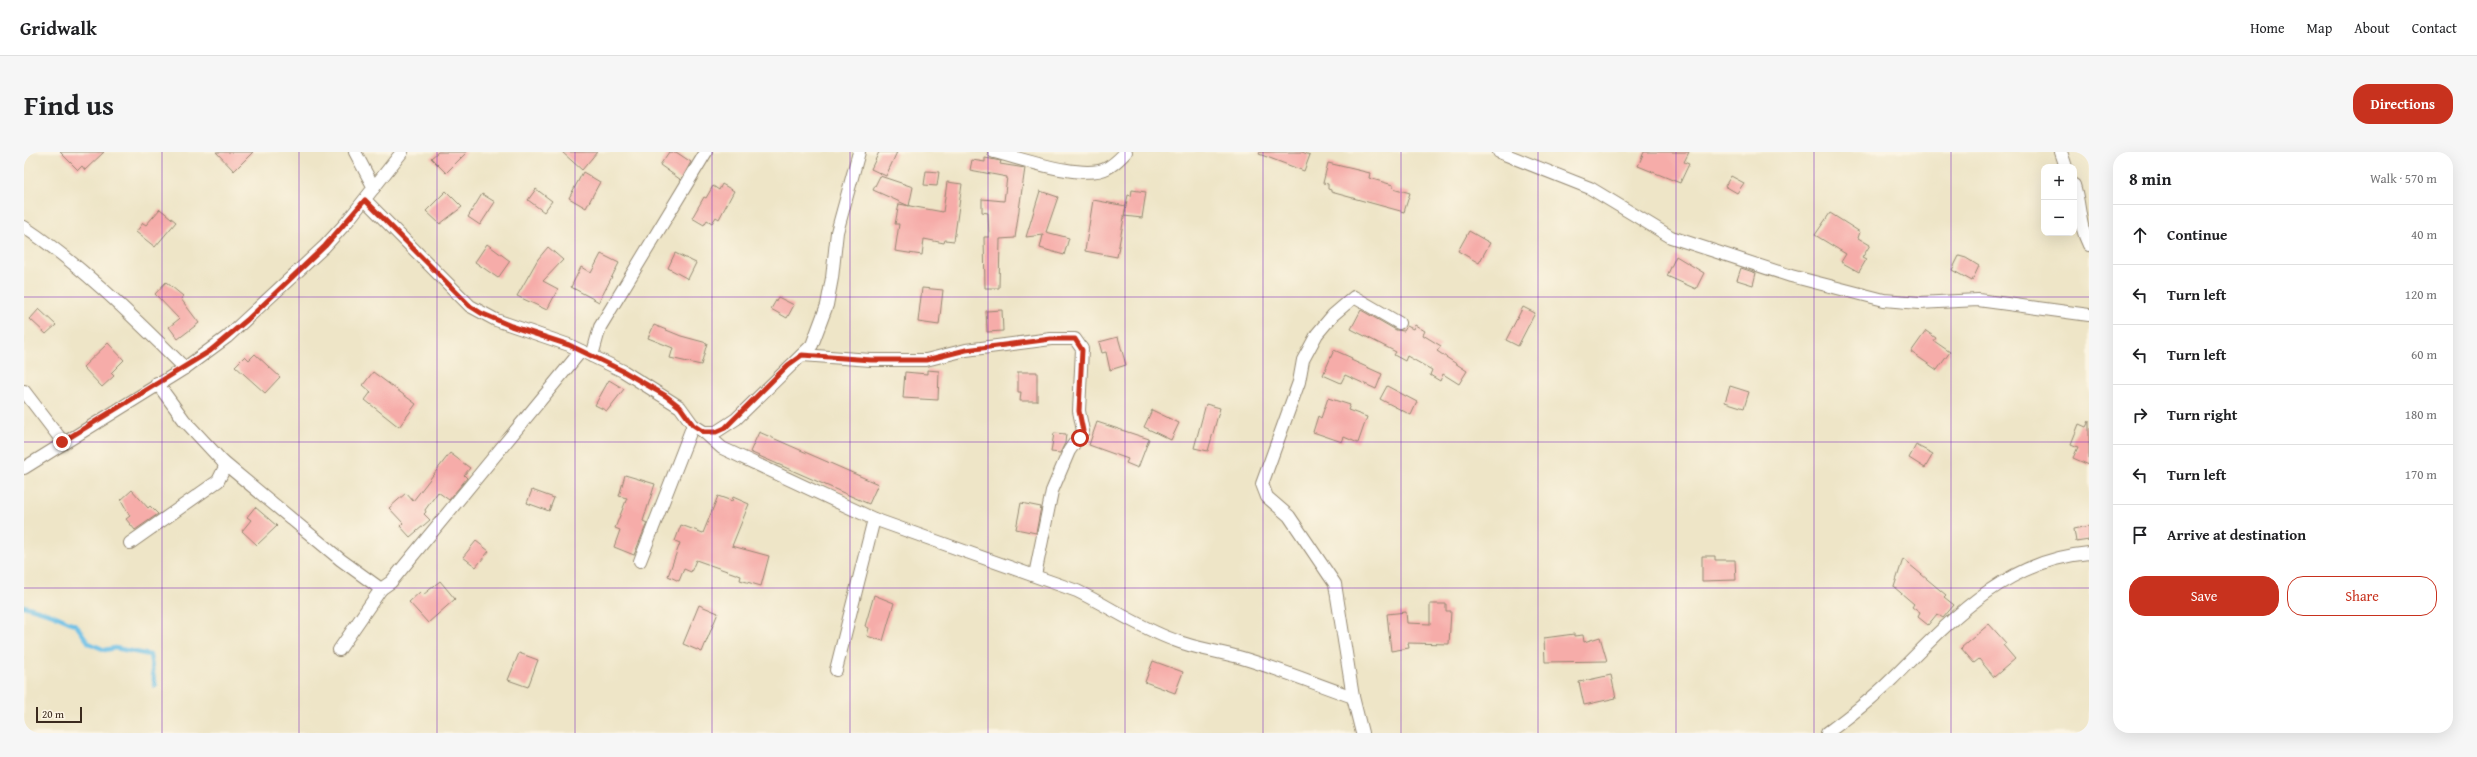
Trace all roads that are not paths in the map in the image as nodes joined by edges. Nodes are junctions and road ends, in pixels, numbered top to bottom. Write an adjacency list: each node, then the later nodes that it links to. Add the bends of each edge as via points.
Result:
1 (355, 152): 10 (street)
2 (402, 152): 10 (street)
3 (706, 152): 17 (street)
4 (859, 152): 18 (street, via 842,211 825,311 812,345)
5 (994, 152): 6 (street, via 1060,169 1088,172 1107,169)
6 (1126, 152)
7 (1499, 152): 15 (street, via 1590,188 1671,238 1791,276 1884,300 1919,303 1978,300)
8 (2061, 152): 9 (street)
9 (2065, 164)
10 (374, 188): 12 (street)
11 (2077, 196): 14 (street, via 2081,228)
12 (365, 200): 17 (street, via 470,306 496,320); 19 (street, via 325,246 247,320 210,351)
13 (24, 227): 19 (street, via 49,244 116,301)
14 (2089, 245)
15 (2089, 315)
16 (1399, 323): 35 (street, via 1354,297 1333,315 1317,334 1303,360 1299,382 1262,484 1267,497 1289,516 1335,584)
17 (586, 354): 22 (street, via 623,371 666,396 680,407); 32 (street, via 391,582)
18 (802, 355): 23 (street, via 788,365 725,428 716,432); 31 (street, via 871,360 926,360 966,350 1051,339 1075,339 1082,350 1079,411 1083,431 1069,451 1052,491)
19 (184, 368): 20 (street)
20 (157, 383): 24 (street); 25 (street, via 184,420)
21 (24, 391): 24 (street)
22 (693, 425): 23 (street); 30 (street)
23 (704, 432): 27 (street, via 722,448)
24 (62, 442): 26 (street)
25 (223, 462): 28 (street, via 225,467 218,481); 32 (street, via 341,560)
26 (24, 468)
27 (874, 519): 31 (street, via 966,554); 34 (street)
28 (130, 543)
29 (2089, 553): 37 (street, via 2066,555 2036,563 2009,577 1957,615 1862,707)
30 (640, 561)
31 (1035, 575): 35 (street, via 1077,591 1144,628 1173,640 1241,658)
32 (381, 589): 33 (street)
33 (339, 650)
34 (836, 670)
35 (1353, 697): 36 (street)
36 (1362, 733)
37 (1827, 733)

